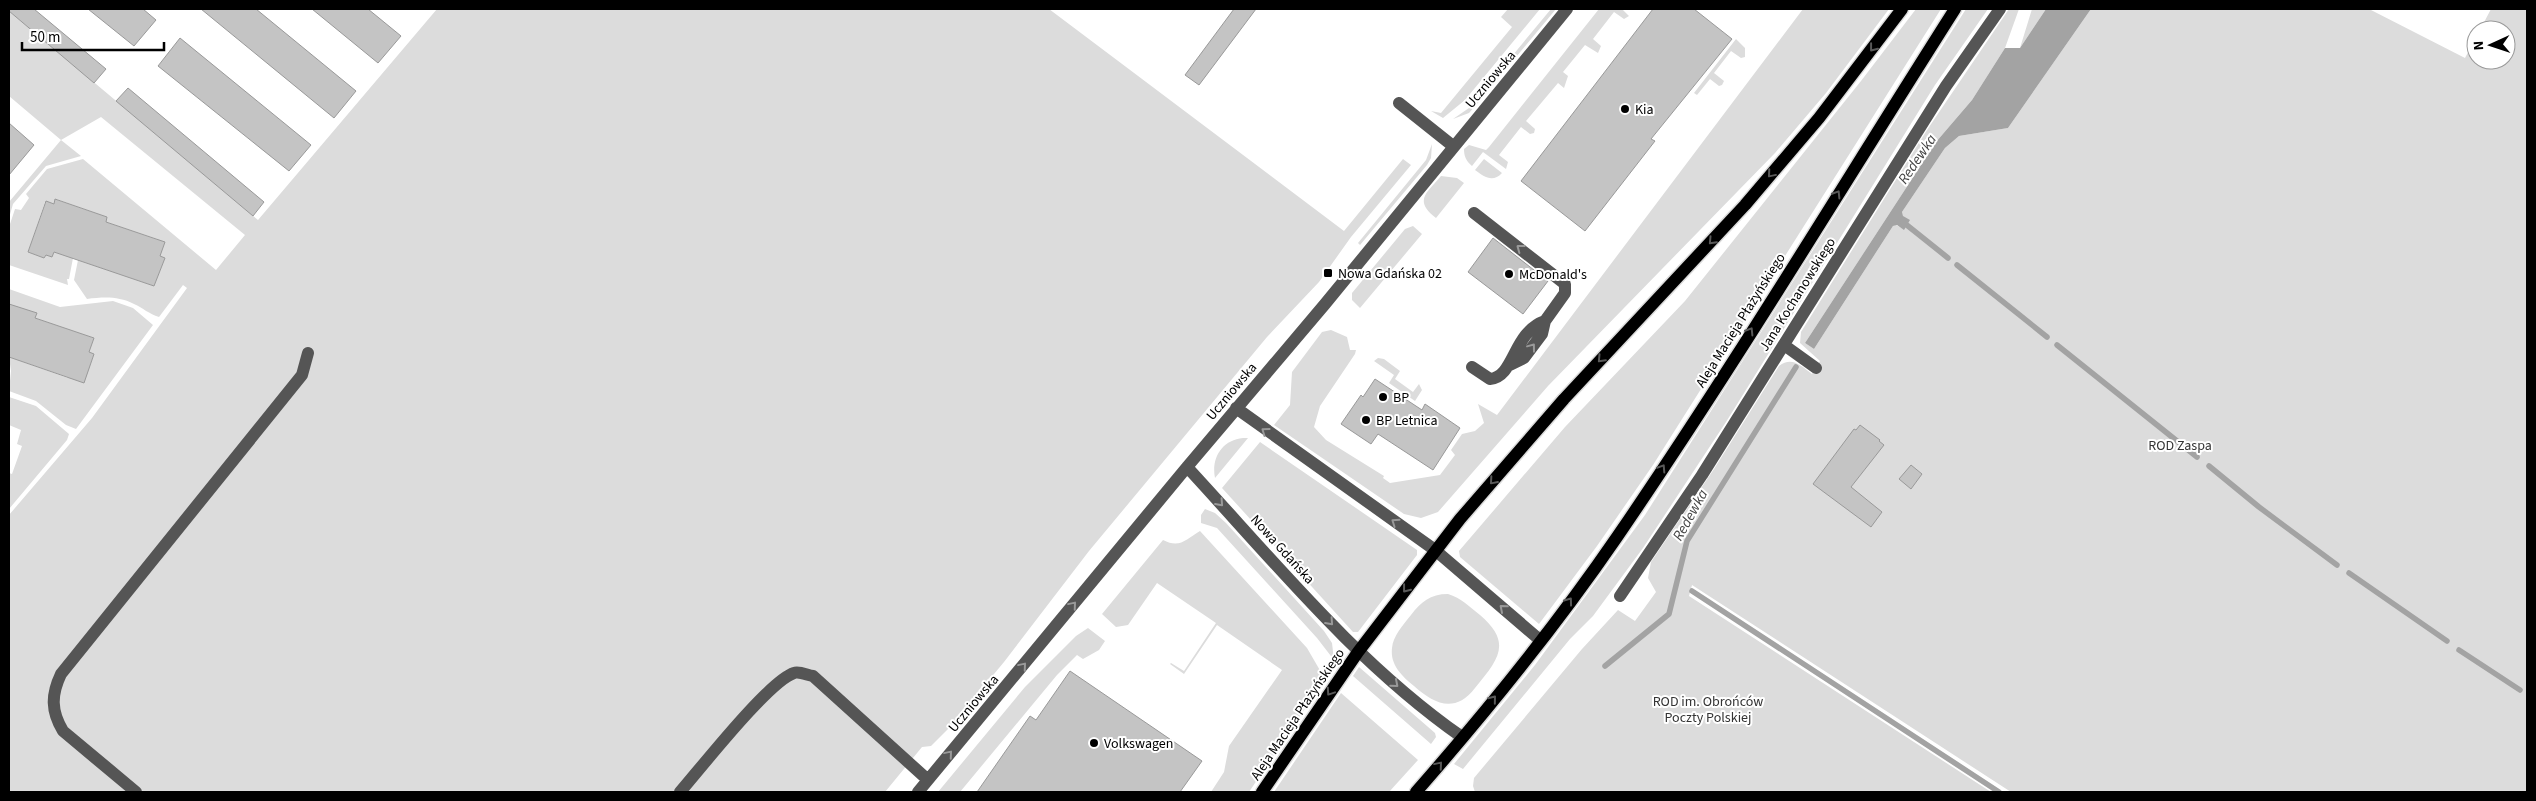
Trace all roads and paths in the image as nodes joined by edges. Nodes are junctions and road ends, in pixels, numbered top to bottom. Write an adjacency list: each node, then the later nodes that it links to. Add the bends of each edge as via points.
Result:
1 (1567, 9): 6 (street, Uczniowska)
2 (1902, 9): 14 (main road, Aleja Macieja Płażyńskiego, one-way to 14, via 1819,118 1745,205 1564,399)
3 (1954, 9): 16 (main road, Aleja Macieja Płażyńskiego, one-way to 3, via 1616,538)
4 (2000, 9): 8 (street, Jana Kochanowskiego, via 1946,86)
5 (1399, 103): 6 (street)
6 (1454, 146): 12 (street, Uczniowska)
7 (1474, 213): 10 (street, one-way to 7, via 1490,379 1500,376 1510,365 1524,358 1565,293 1563,281)
8 (1784, 345): 11 (street); 15 (street, Jana Kochanowskiego)
9 (308, 353): 20 (street, via 302,375 61,674 54,688 52,704 63,731)
10 (1472, 367)
11 (1816, 368)
12 (1236, 408): 13 (street, Uczniowska); 14 (street, one-way to 12)
13 (1187, 467): 17 (street, Nowa Gdańska, one-way to 17); 19 (street, Uczniowska, one-way to 13)
14 (1435, 550): 16 (street, one-way to 14); 17 (main road, Aleja Macieja Płażyńskiego, one-way to 17)
15 (1620, 596)
16 (1540, 640): 18 (main road, Aleja Macieja Płażyńskiego, one-way to 16)
17 (1358, 652): 18 (street, Aleja Macieja Płażyńskiego, one-way to 18, via 1433,717); 23 (main road, Aleja Macieja Płażyńskiego, one-way to 23)
18 (1462, 737): 24 (main road, Aleja Macieja Płażyńskiego, one-way to 18)
19 (928, 780): 21 (street, via 813,676 796,672 782,679); 22 (street, Uczniowska)
20 (136, 792)
21 (680, 792)
22 (918, 792)
23 (1262, 792)
24 (1416, 792)

